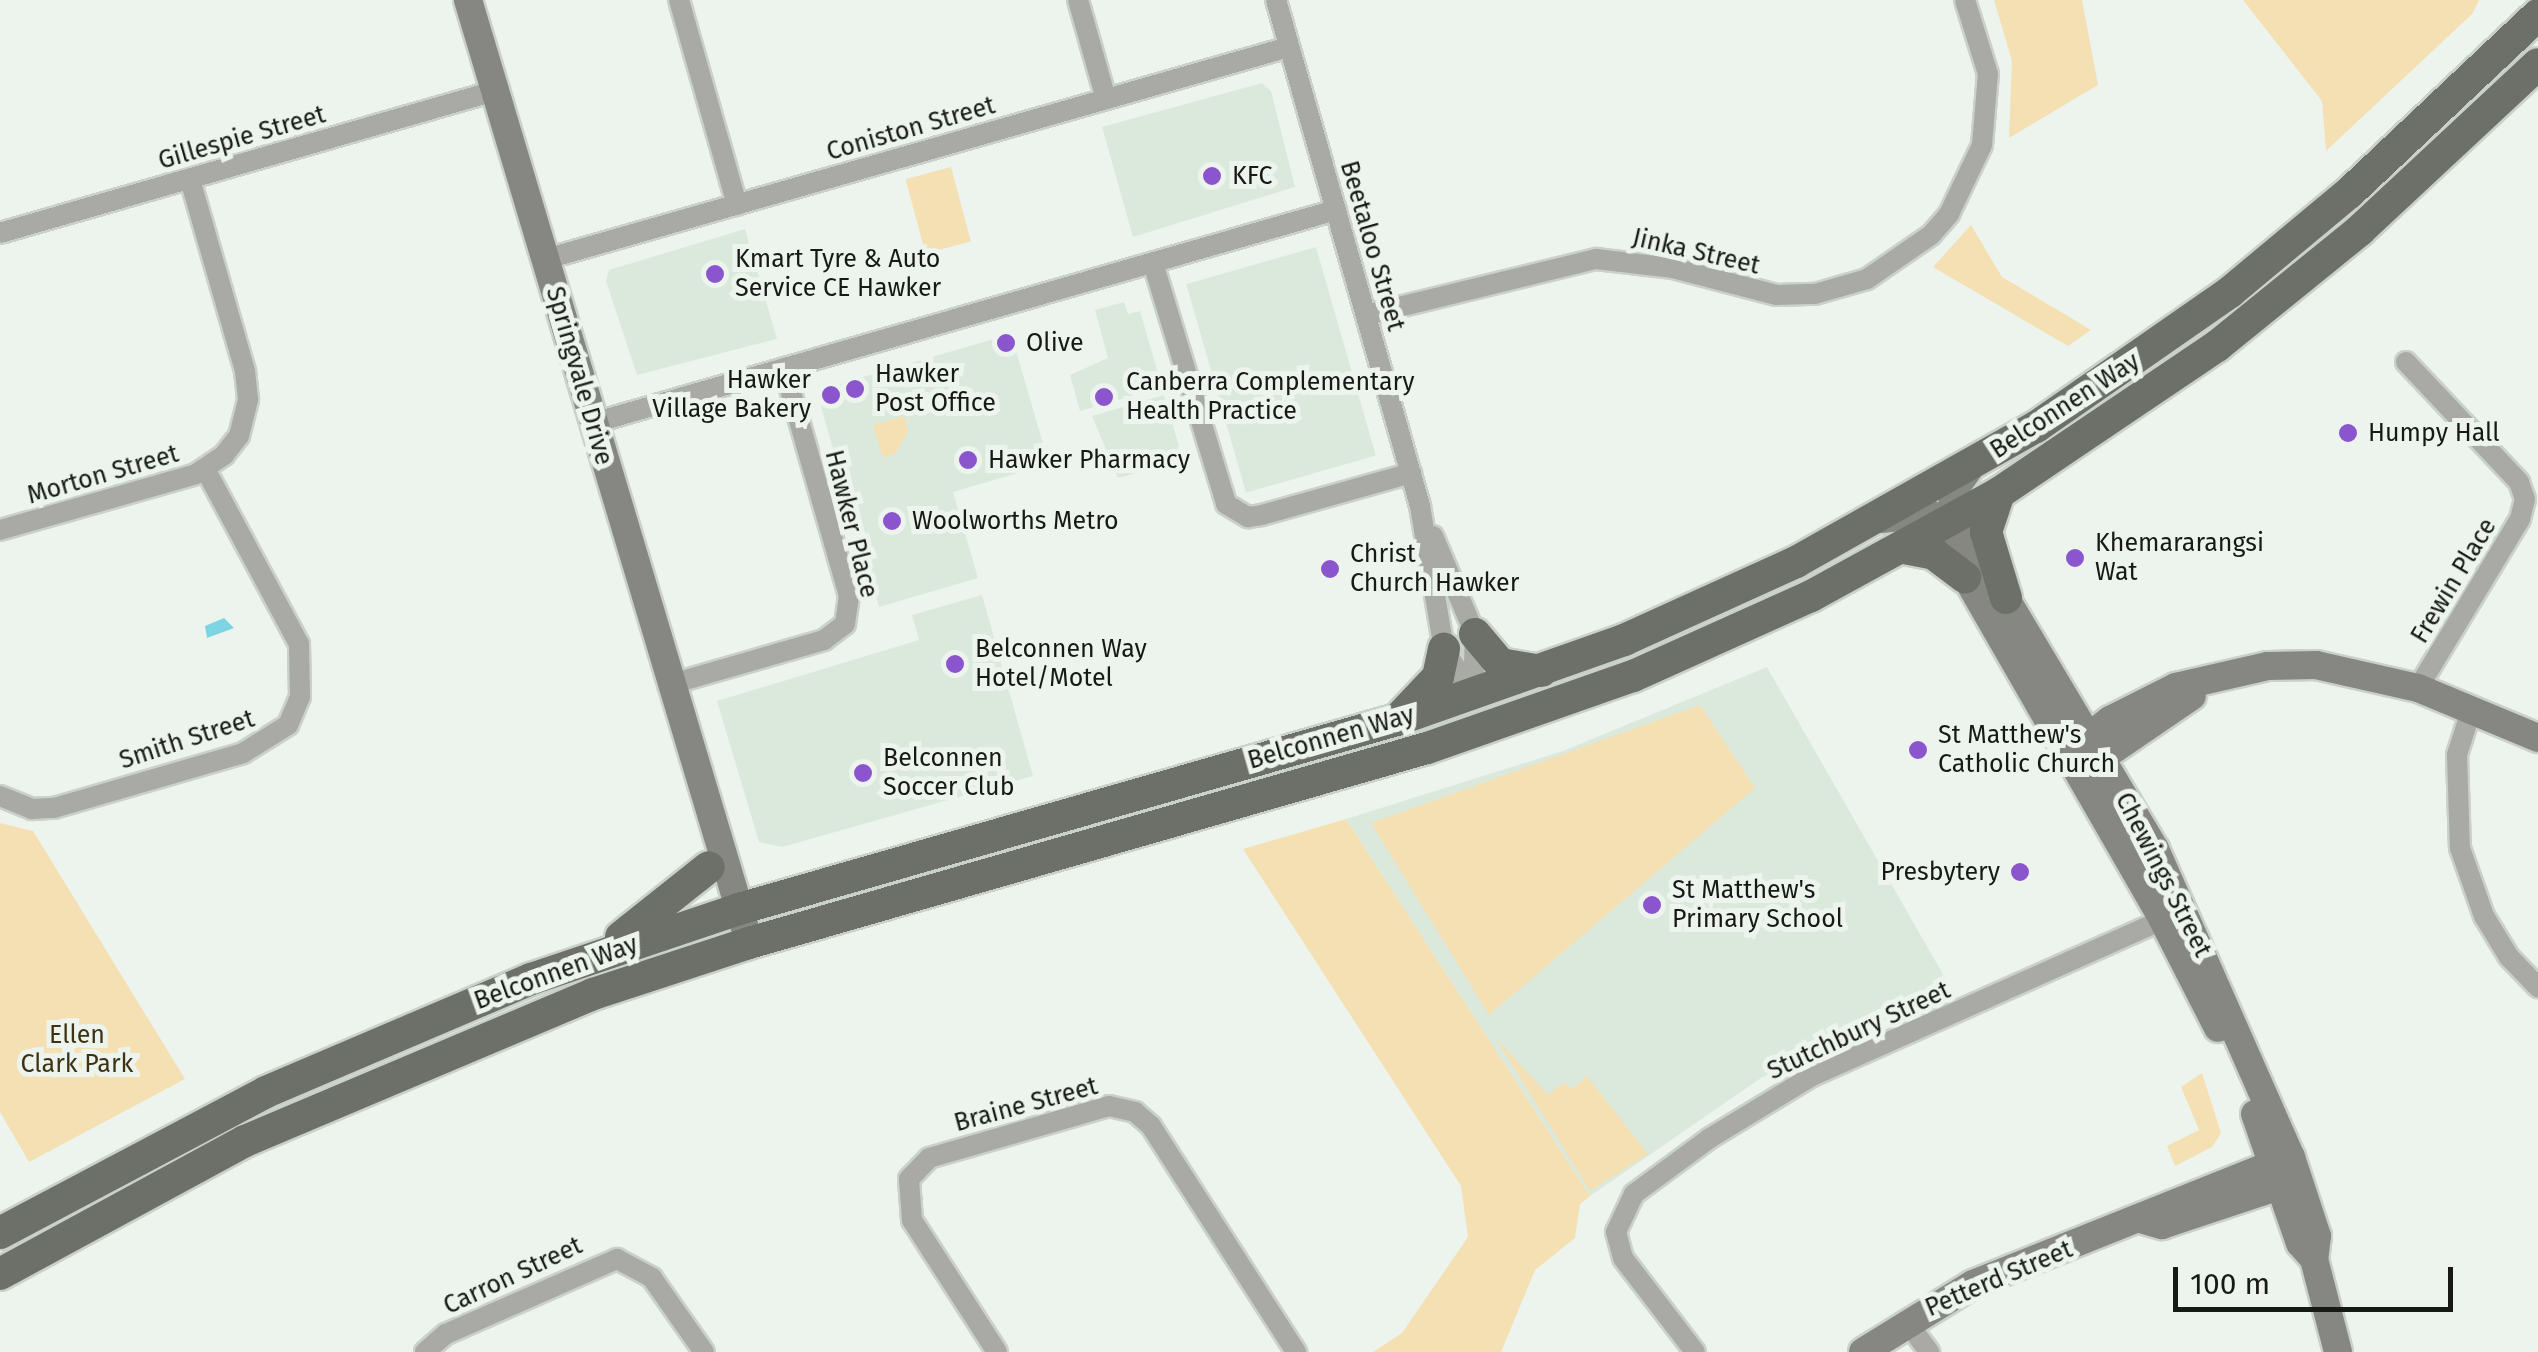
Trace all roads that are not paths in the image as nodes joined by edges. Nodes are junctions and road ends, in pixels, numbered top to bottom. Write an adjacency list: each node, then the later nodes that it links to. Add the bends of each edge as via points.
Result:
1 (468, 0): 9 (street, Springvale Drive)
2 (679, 0): 14 (street)
3 (1078, 0): 10 (street)
4 (1276, 0): 7 (street, Beetaloo Street)
5 (1965, 0): 19 (street, Jinka Street, via 1988,74 1982,146 1931,236 1868,279 1815,294 1778,295 1673,268 1596,259)
6 (2538, 16): 11 (main road, Belconnen Way)
7 (1289, 47): 10 (street, Coniston Street); 15 (street, Beetaloo Street)
8 (2538, 64): 12 (main road, Belconnen Way)
9 (498, 90): 13 (street, Gillespie Street); 17 (street, Springvale Drive)
10 (1106, 99): 14 (street, Coniston Street)
11 (2404, 143): 12 (main road); 23 (main road, Belconnen Way, via 2230,292 2113,377)
12 (2428, 168): 26 (main road, Belconnen Way, via 2292,288)
13 (190, 179): 16 (street, Gillespie Street); 24 (street, Morton Street, via 248,399 238,436)
14 (737, 204): 17 (street, Coniston Street)
15 (1336, 210): 18 (street); 19 (street, Beetaloo Street)
16 (0, 233)
17 (546, 259): 22 (street, Springvale Drive)
18 (1153, 263): 21 (street); 25 (street, via 1226,504 1248,517 1262,515)
19 (1366, 315): 25 (street, Beetaloo Street)
20 (2406, 362): 38 (street, Frewin Place, via 2519,482 2525,499 2520,519)
21 (784, 368): 22 (street); 37 (street, Hawker Place, via 849,596 845,624 824,640)
22 (593, 423): 37 (street, Springvale Drive)
23 (1971, 466): 28 (main road, Belconnen Way); 29 (street, via 1954,490)
24 (205, 470): 30 (street, Morton Street); 48 (street, Smith Street, via 299,644 300,696 288,725 243,754 54,808)
25 (1411, 473): 27 (street, Beetaloo Street)
26 (1999, 493): 29 (main road, Belconnen Way); 33 (main road, via 1986,532)
27 (1420, 506): 34 (street, Beetaloo Street); 35 (street, Beetaloo Street)
28 (1873, 521): 29 (street, via 1911,513); 36 (main road, Belconnen Way, via 1706,604)
29 (1948, 521): 31 (main road, Belconnen Way); 32 (street, Chewings Street, via 1946,544); 33 (street, Chewings Street, via 1966,532)
30 (0, 530)
31 (1904, 548): 32 (main road, via 1934,554); 40 (main road, Belconnen Way, via 1721,638)
32 (1965, 577): 47 (street, Chewings Street)
33 (2006, 598): 44 (street, Chewings Street)
34 (1474, 634): 36 (main road, via 1500,664); 39 (street, Beetaloo Street)
35 (1444, 649): 39 (street, Beetaloo Street); 42 (main road, via 1438,677)
36 (1542, 671): 39 (main road, Belconnen Way)
37 (668, 685): 46 (street, Springvale Drive)
38 (2418, 688): 41 (street); 44 (street, via 2316,665 2268,666 2213,680)
39 (1473, 695): 40 (main road, via 1493,708); 42 (main road, Belconnen Way); 45 (main road, via 1461,722)
40 (1545, 710): 45 (main road, Belconnen Way)
41 (2471, 711): 43 (street); 54 (street, via 2457,755 2460,848 2484,916)
42 (1397, 720): 50 (main road, Belconnen Way)
43 (2538, 738)
44 (2094, 746): 47 (street); 51 (street, Chewings Street, via 2155,848)
45 (1427, 748): 52 (main road, Belconnen Way)
46 (688, 752): 49 (street, Springvale Drive, via 690,800); 50 (street, Springvale Drive)
47 (2067, 759): 51 (street, Chewings Street)
48 (0, 796)
49 (710, 867): 50 (street, Springvale Drive); 53 (main road, via 638,929)
50 (732, 912): 52 (street, Springvale Drive); 53 (main road, Belconnen Way)
51 (2173, 916): 57 (street, Chewings Street, via 2244,1062); 65 (street, Stutchbury Street, via 1812,1076 1634,1194 1616,1232 1623,1258)
52 (742, 945): 56 (main road, Belconnen Way, via 477,1038)
53 (531, 979): 55 (main road, Belconnen Way)
54 (2538, 987)
55 (266, 1092): 56 (main road); 58 (main road, Belconnen Way)
56 (282, 1124): 59 (main road, Belconnen Way)
57 (2285, 1172): 60 (street, Petterd Street, via 2158,1206 2144,1220 1973,1284); 68 (street, Chewings Street, via 2317,1236 2314,1260)
58 (0, 1233)
59 (0, 1274)
60 (1906, 1321): 66 (street, Petterd Street); 67 (street)
61 (425, 1352): 62 (street, Carron Street, via 446,1334 617,1259 652,1278)
62 (704, 1352)
63 (997, 1352): 64 (street, Braine Street, via 912,1220 909,1179 929,1158 1109,1106 1135,1112 1151,1126)
64 (1296, 1352)
65 (1695, 1352)
66 (1862, 1352)
67 (1929, 1352)
68 (2338, 1352)

